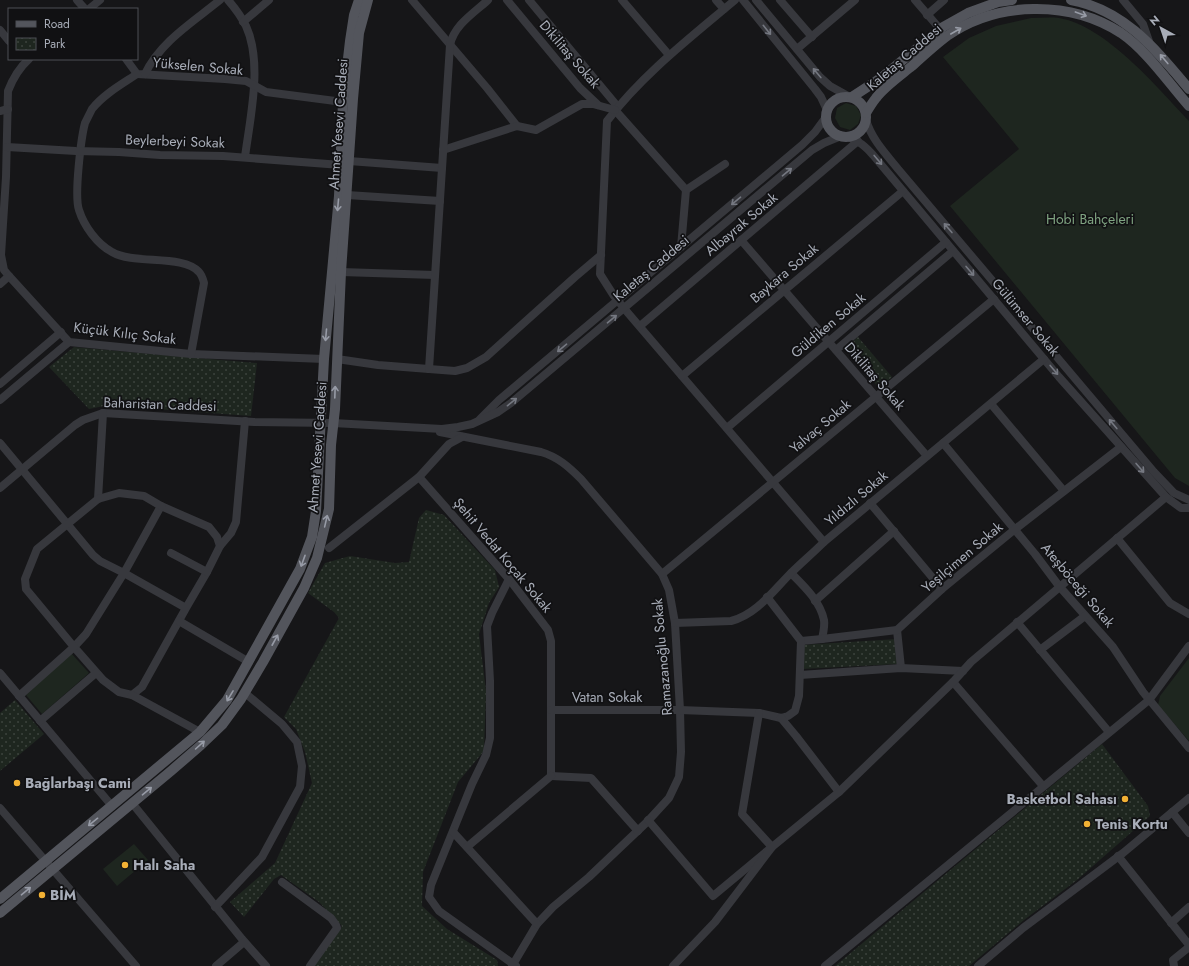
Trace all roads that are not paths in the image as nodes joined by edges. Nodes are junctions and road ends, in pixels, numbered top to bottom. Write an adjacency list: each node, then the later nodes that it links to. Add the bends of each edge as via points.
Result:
1 (77, 0): 24 (street)
2 (100, 0): 25 (street)
3 (220, 0): 41 (street, via 166,45)
4 (228, 0): 28 (street)
5 (269, 0): 28 (street)
6 (359, 0): 45 (main road, Ahmet Yesevi Caddesi, via 354,15)
7 (368, 0): 59 (main road, Ahmet Yesevi Caddesi, via 359,33)
8 (412, 0): 34 (street)
9 (488, 0): 34 (street, via 457,28)
10 (507, 0): 46 (street, Dikilitaş Sokak, via 580,88)
11 (529, 0): 48 (street)
12 (622, 0): 36 (street)
13 (716, 0): 26 (street)
14 (735, 0): 26 (street)
15 (743, 0): 50 (street, one-way to 50, via 821,97)
16 (756, 0): 35 (street)
17 (780, 0): 31 (street)
18 (855, 0): 31 (street)
19 (915, 0): 27 (street)
20 (944, 0): 27 (street)
21 (1012, 0): 29 (main road, Kaletaş Caddesi, via 968,12)
22 (1071, 0): 33 (main road, via 1091,5 1114,16)
23 (1123, 0): 33 (street, via 1143,24)
24 (84, 8)
25 (91, 8)
26 (724, 10): 36 (street)
27 (927, 15): 29 (street)
28 (243, 22): 42 (street, via 252,50)
29 (940, 29): 44 (main road, Kaletaş Caddesi, via 881,78)
30 (0, 30): 32 (street)
31 (812, 37): 35 (street)
32 (8, 40)
33 (1150, 44): 43 (main road, one-way to 33)
34 (450, 45): 52 (street); 56 (street)
35 (797, 49): 44 (street, one-way to 35, via 824,82)
36 (669, 55): 48 (street)
37 (18, 60): 40 (street)
38 (28, 60): 40 (street, Küçük Kılıç Sokak)
39 (127, 60): 41 (street, Yükselen Sokak)
40 (18, 71): 49 (street, Küçük Kılıç Sokak, via 8,91)
41 (141, 74): 42 (street, Yükselen Sokak, via 225,79 246,82); 57 (street, via 100,101 92,110 86,123)
42 (255, 87): 45 (street, Yükselen Sokak, via 266,92); 58 (street)
43 (1189, 89)
44 (850, 97): 50 (main road, via 835,100); 51 (main road, via 864,107)
45 (343, 102): 59 (main road, Ahmet Yesevi Caddesi)
46 (598, 105): 48 (street); 52 (street, via 582,104 536,130)
47 (1189, 106): 51 (main road, Kaletaş Caddesi, one-way to 47, via 876,98 947,36 971,23 1001,12 1025,8 1056,8 1077,12 1121,33 1138,48)
48 (617, 108): 63 (street); 72 (street, via 607,121)
49 (4, 110): 55 (street, Küçük Kılıç Sokak)
50 (826, 113): 53 (main road, via 830,129); 70 (street, Kaletaş Caddesi, one-way to 70, via 807,141)
51 (866, 117): 53 (main road, via 860,132 854,136); 115 (street, one-way to 51, via 1174,493 1145,461 898,169 873,137)
52 (517, 126): 56 (street)
53 (844, 137): 54 (street, Gülümser Sokak); 80 (street, Kaletaş Caddesi, one-way to 53, via 812,150)
54 (858, 142): 64 (street, Gülümser Sokak, one-way to 64, via 865,145); 67 (street, Albayrak Sokak)
55 (7, 147): 57 (street, Beylerbeyi Sokak); 62 (street, Küçük Kılıç Sokak)
56 (443, 150): 61 (street)
57 (80, 151): 58 (street, Beylerbeyi Sokak); 86 (street, via 78,208 90,232 100,243 123,256 188,264 200,272 204,283)
58 (245, 158): 59 (street, Beylerbeyi Sokak)
59 (345, 163): 61 (street, Beylerbeyi Sokak); 65 (main road, Ahmet Yesevi Caddesi); 87 (main road, Ahmet Yesevi Caddesi, one-way to 87)
60 (725, 164): 63 (street)
61 (442, 168): 66 (street)
62 (3, 185): 69 (street, Küçük Kılıç Sokak)
63 (686, 190): 70 (street)
64 (903, 191): 68 (street, Gülümser Sokak); 77 (street, Baykara Sokak)
65 (347, 195): 66 (street); 73 (main road, Ahmet Yesevi Caddesi)
66 (440, 200): 74 (street)
67 (741, 240): 77 (street, Dikilitaş Sokak); 81 (street, Albayrak Sokak)
68 (946, 242): 71 (street, Gülümser Sokak); 84 (street, Güldiken Sokak)
69 (1, 247): 75 (street, Küçük Kılıç Sokak, via 4,270)
70 (681, 247): 79 (street, Kaletaş Caddesi)
71 (953, 251): 78 (street, Gülümser Sokak, one-way to 78); 85 (street)
72 (601, 255): 79 (street, via 600,274); 90 (street, via 486,357 467,368 455,371)
73 (341, 272): 74 (street); 88 (main road, Ahmet Yesevi Caddesi)
74 (435, 275): 90 (street)
75 (9, 276): 76 (street); 82 (street, Küçük Kılıç Sokak)
76 (0, 284)
77 (784, 290): 84 (street, Dikilitaş Sokak); 91 (street, Baykara Sokak)
78 (994, 299): 89 (street, Gülümser Sokak); 93 (street, Yalvaç Sokak)
79 (618, 301): 80 (street); 98 (street, Kaletaş Caddesi, one-way to 98, via 499,400)
80 (624, 308): 81 (street); 98 (street, Kaletaş Caddesi, one-way to 80, via 508,405)
81 (640, 326): 91 (street)
82 (61, 332): 83 (street, Küçük Kılıç Sokak); 92 (street)
83 (69, 342): 86 (street, Küçük Kılıç Sokak); 94 (street)
84 (829, 342): 85 (street, Dikilitaş Sokak); 101 (street, Güldiken Sokak)
85 (836, 350): 93 (street, Dikilitaş Sokak)
86 (191, 354): 87 (street, Küçük Kılıç Sokak)
87 (324, 359): 100 (main road, Ahmet Yesevi Caddesi)
88 (337, 359): 90 (street); 99 (main road, Ahmet Yesevi Caddesi, one-way to 88)
89 (1044, 359): 95 (street, Yıldızlı Sokak); 106 (street, Gülümser Sokak, one-way to 106)
90 (429, 370)
91 (682, 376): 101 (street)
92 (0, 384)
93 (876, 397): 107 (street, Dikilitaş Sokak); 110 (street, Yalvaç Sokak)
94 (0, 400)
95 (991, 404): 105 (street, Yıldızlı Sokak); 112 (street)
96 (103, 413): 97 (street, Baharistan Caddesi); 108 (street, Baharistan Caddesi, via 75,425); 114 (street)
97 (245, 421): 100 (street, Baharistan Caddesi); 124 (street, via 236,522)
98 (478, 421): 102 (street, Kaletaş Caddesi, via 458,427)
99 (333, 423): 100 (street, Kaletaş Caddesi); 102 (street, Kaletaş Caddesi); 155 (main road, Ahmet Yesevi Caddesi, one-way to 99, via 304,588 317,558 329,508)
100 (320, 424): 148 (main road, Ahmet Yesevi Caddesi, one-way to 148, via 316,511 312,537 300,570)
101 (727, 428): 110 (street)
102 (423, 429): 103 (street, Ramazanoğlu Sokak)
103 (462, 437): 109 (street, via 449,444); 130 (street, Ramazanoğlu Sokak, via 541,452 563,462 581,479)
104 (0, 443): 108 (street)
105 (943, 443): 107 (street, Yıldızlı Sokak); 120 (street, Ateşböceği Sokak)
106 (1122, 447): 112 (street, Yeşilçimen Sokak); 113 (street, Gülümser Sokak, one-way to 113)
107 (927, 456): 116 (street, Yıldızlı Sokak)
108 (22, 470): 111 (street, Baharistan Caddesi); 119 (street)
109 (419, 477): 125 (street); 131 (street, Şehit Vedat Koçak Sokak)
110 (773, 482): 123 (street); 130 (street, Yalvaç Sokak)
111 (0, 488)
112 (1064, 492): 120 (street, Yeşilçimen Sokak)
113 (1166, 497): 118 (street, Gülümser Sokak, via 1181,508); 122 (street)
114 (98, 499): 117 (street, via 119,493 144,496); 119 (street)
115 (1189, 500)
116 (870, 503): 121 (street); 123 (street, Yıldızlı Sokak)
117 (161, 506): 124 (street, via 209,527); 128 (street)
118 (1189, 508)
119 (68, 524): 128 (street, via 93,555); 146 (street, via 37,549 25,579 26,589)
120 (1014, 530): 132 (street, Ateşböceği Sokak, via 1036,554); 133 (street, Yeşilçimen Sokak)
121 (894, 531): 133 (street); 135 (street)
122 (1117, 538): 132 (street); 137 (street, via 1170,603)
123 (824, 542): 129 (street, Yıldızlı Sokak)
124 (220, 546): 127 (street)
125 (329, 548)
126 (171, 553): 127 (street)
127 (207, 572): 136 (street)
128 (124, 573): 136 (street); 146 (street, via 86,634)
129 (791, 573): 134 (street, Yıldızlı Sokak); 135 (street, via 805,586)
130 (662, 574): 141 (street, Ramazanoğlu Sokak, via 671,597)
131 (509, 579): 159 (street, Şehit Vedat Koçak Sokak, via 548,630 551,640); 177 (street, via 487,626 490,738 486,755)
132 (1059, 586): 138 (street, Ateşböceği Sokak); 140 (street)
133 (942, 588): 142 (street, Yeşilçimen Sokak)
134 (767, 597): 141 (street, Yıldızlı Sokak, via 739,619); 144 (street)
135 (815, 601): 143 (street, via 824,621)
136 (186, 608): 139 (street)
137 (1189, 614)
138 (1085, 616): 147 (street); 158 (street, Ateşböceği Sokak, via 1113,647)
139 (179, 621): 148 (street); 156 (street, via 142,687)
140 (1017, 622): 147 (street); 150 (street)
141 (675, 623): 160 (street, Ramazanoğlu Sokak)
142 (897, 630): 143 (street); 149 (street)
143 (822, 639): 144 (street)
144 (801, 640): 153 (street)
145 (1189, 646): 158 (street)
146 (74, 647): 152 (street); 157 (street)
147 (1040, 650): 165 (street)
148 (249, 662): 164 (main road, Ahmet Yesevi Caddesi, one-way to 164, via 228,700)
149 (901, 668): 150 (street); 153 (street)
150 (963, 671): 154 (street)
151 (0, 673): 157 (street)
152 (96, 673): 156 (street, via 119,692); 163 (street)
153 (800, 675): 162 (street, via 795,711)
154 (953, 682): 168 (street); 169 (street)
155 (244, 693): 171 (main road, Ahmet Yesevi Caddesi, one-way to 155, via 222,725); 186 (street, via 282,724 296,742 302,766 300,788 262,856)
156 (132, 695): 164 (street)
157 (19, 696): 163 (street)
158 (1149, 700): 165 (street); 166 (street, Ateşböceği Sokak)
159 (551, 710): 160 (street, Vatan Sokak); 167 (street, Şehit Vedat Koçak Sokak)
160 (680, 710): 161 (street, Vatan Sokak); 175 (street, Ramazanoğlu Sokak, via 679,777 669,798)
161 (759, 713): 162 (street, Vatan Sokak); 180 (street, via 742,814)
162 (781, 718): 169 (street)
163 (40, 721): 172 (street)
164 (200, 732): 172 (main road, Ahmet Yesevi Caddesi)
165 (1109, 732): 168 (street)
166 (1189, 748)
167 (551, 776): 176 (street, via 591,778); 179 (street)
168 (1043, 786): 199 (street)
169 (839, 792): 180 (street)
170 (1189, 798): 174 (street)
171 (132, 803): 183 (main road, Ahmet Yesevi Caddesi); 186 (street)
172 (112, 806): 182 (main road, Ahmet Yesevi Caddesi, one-way to 182)
173 (0, 808): 182 (street)
174 (1172, 812): 178 (street); 181 (street)
175 (648, 820): 176 (street, Ramazanoğlu Sokak); 180 (street, via 713,896)
176 (638, 831): 190 (street, Ramazanoğlu Sokak)
177 (453, 832): 179 (street); 197 (street, via 431,885 429,897 438,910)
178 (1189, 833)
179 (467, 847): 190 (street)
180 (772, 848): 198 (street, via 715,922)
181 (1118, 856): 189 (street); 200 (street, via 1023,928)
182 (45, 862): 183 (street); 185 (main road, Ahmet Yesevi Caddesi)
183 (52, 869): 188 (main road, Ahmet Yesevi Caddesi, one-way to 183); 193 (street)
184 (282, 882): 196 (street, via 331,918 336,925)
185 (0, 899)
186 (215, 907): 191 (street)
187 (1189, 907): 189 (street)
188 (0, 913)
189 (1171, 923): 192 (street)
190 (537, 924): 197 (street, Ramazanoğlu Sokak)
191 (244, 942): 194 (street); 195 (street)
192 (1189, 946): 201 (street, via 1173,960)
193 (136, 966)
194 (216, 966)
195 (266, 966)
196 (310, 966)
197 (514, 966)
198 (673, 966)
199 (825, 966)
200 (978, 966)
201 (1174, 966)

